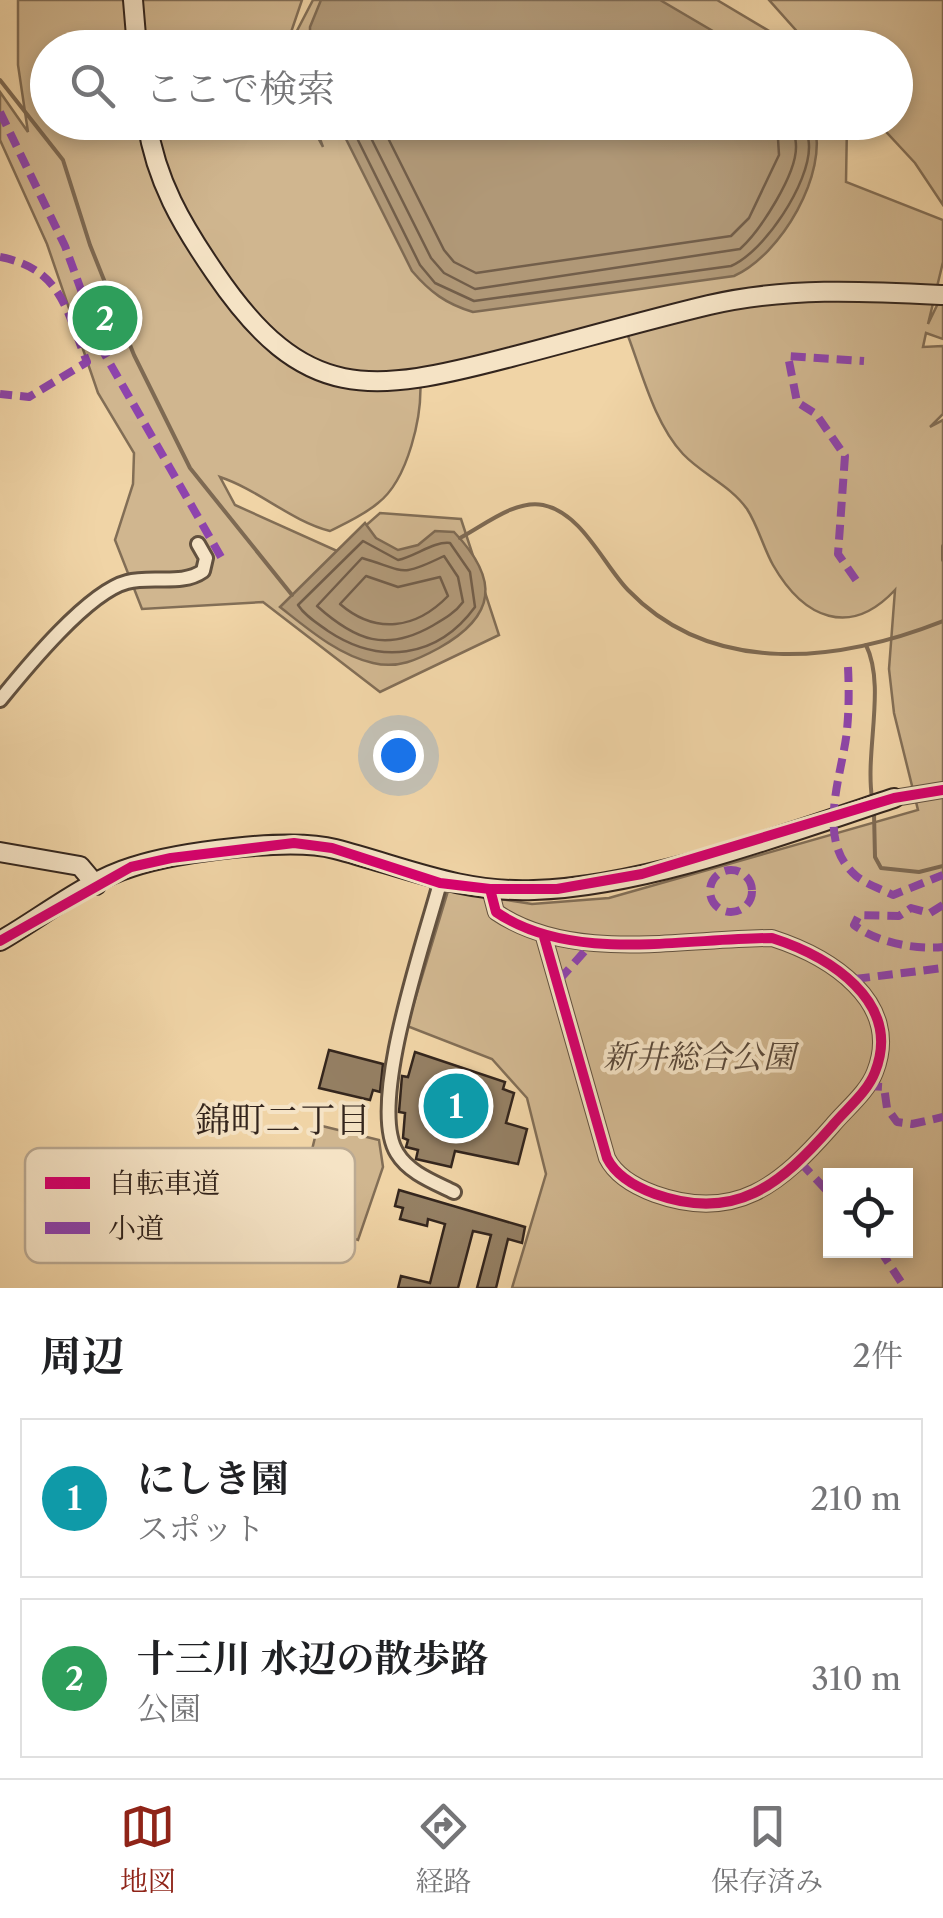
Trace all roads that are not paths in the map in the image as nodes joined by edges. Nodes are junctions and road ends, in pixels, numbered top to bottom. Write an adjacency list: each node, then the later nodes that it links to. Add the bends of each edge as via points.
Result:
1 (133, 0): 2 (street)
2 (136, 30)
3 (151, 140): 4 (street, via 172,206 248,322 280,349 350,381 442,376 774,294)
4 (943, 295)
5 (198, 544): 6 (street, via 204,571 193,578 154,576 114,586)
6 (0, 700)
7 (943, 790): 8 (street)
8 (894, 798): 12 (street, via 612,881 557,890)
9 (0, 852): 11 (street, via 80,866)
10 (440, 883): 11 (street, via 332,848 294,844 171,858 131,867); 12 (street); 15 (street, via 396,1047 387,1133 415,1172)
11 (96, 885): 14 (street)
12 (490, 889): 13 (street, via 496,912)
13 (544, 936): 13 (street, via 593,942 772,938 790,944 854,979 867,996 878,1036 875,1071 800,1162 752,1195 706,1204 646,1190 607,1158)
14 (0, 941)
15 (454, 1192)

